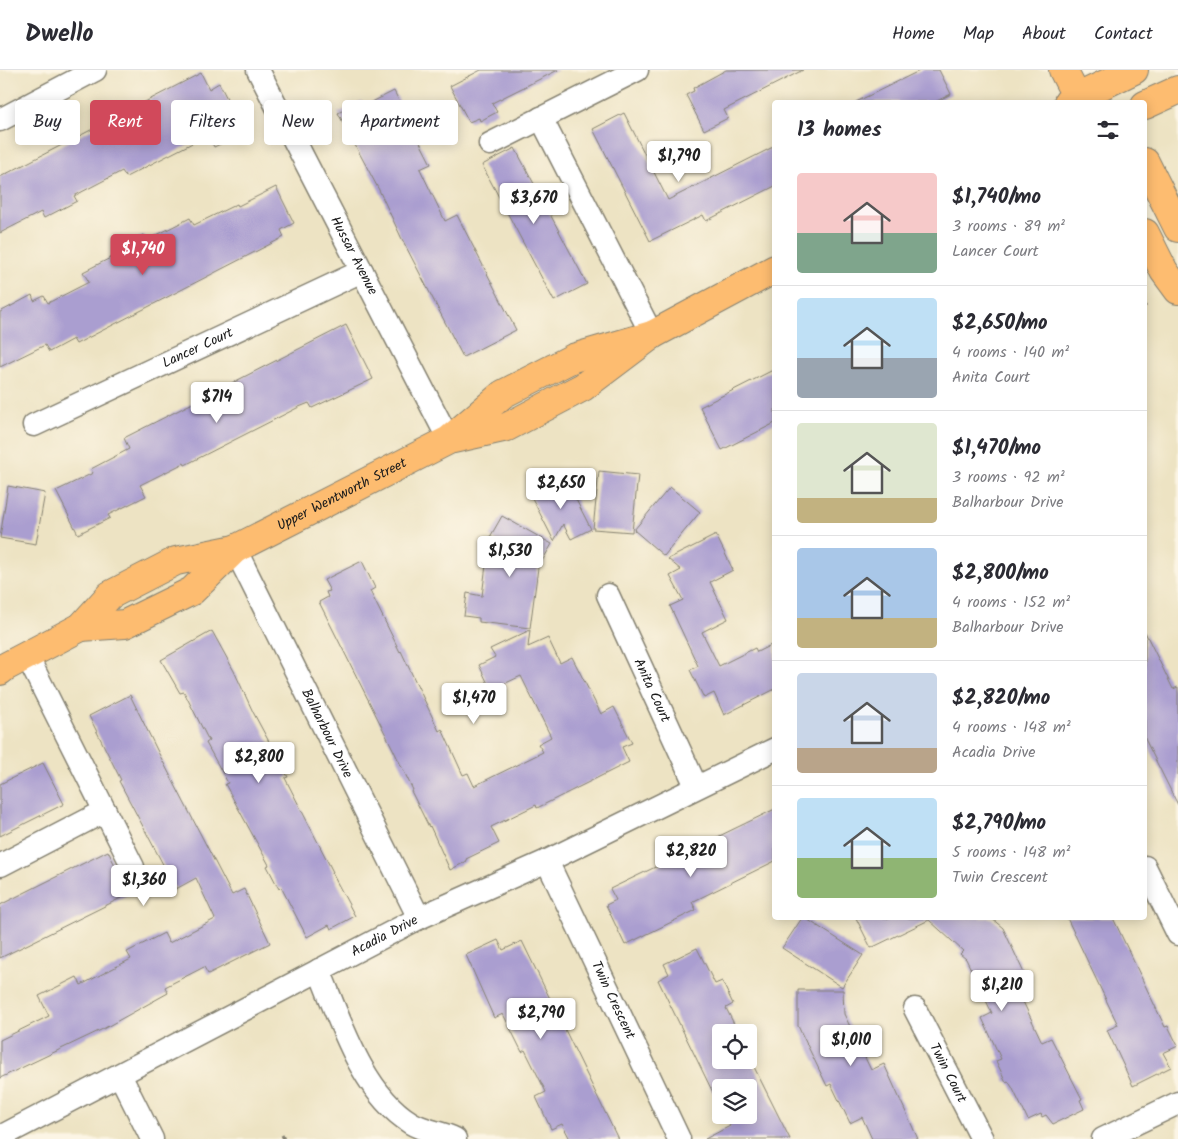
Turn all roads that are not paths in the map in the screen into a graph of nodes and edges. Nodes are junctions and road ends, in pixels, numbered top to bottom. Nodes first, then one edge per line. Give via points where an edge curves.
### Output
1 (95, 70) edge
2 (258, 70) edge
3 (637, 70) edge
4 (1063, 70) edge
5 (1134, 70) edge
6 (1107, 85) edge
7 (1178, 90) edge
8 (1075, 100) edge
9 (1077, 100) edge
10 (1147, 104) edge
11 (542, 118) junction
12 (0, 120) edge
13 (490, 144) dead end
14 (1147, 166) edge
15 (1178, 228) edge
16 (1147, 237) edge
17 (362, 271) junction
18 (772, 272) edge
19 (1178, 290) edge
20 (652, 335) junction
21 (34, 425) dead end
22 (449, 440) junction
23 (235, 550) junction
24 (608, 595) dead end
25 (8, 665) edge
26 (772, 750) edge
27 (696, 786) junction
28 (105, 811) junction
29 (547, 861) junction
30 (1, 865) edge
31 (134, 867) dead end
32 (1147, 871) edge
33 (419, 918) junction
34 (1178, 934) edge
35 (318, 970) junction
36 (915, 1009) dead end
37 (120, 1076) junction
38 (1178, 1103) edge
39 (412, 1131) edge
40 (0, 1137) edge
41 (152, 1139) edge
42 (455, 1139) edge
43 (679, 1139) edge
44 (982, 1139) edge
45 (1103, 1139) edge

1 - 12 street
2 - 17 street, Hussar Avenue
3 - 11 street
4 - 8 main road
5 - 6 main road
6 - 9 main road
7 - 10 main road
11 - 13 street
11 - 20 street
14 - 15 main road
16 - 19 main road
17 - 21 street, Lancer Court
17 - 22 street, Hussar Avenue
18 - 20 main road, Upper Wentworth Street
20 - 22 main road, Upper Wentworth Street via 583,387 507,427
22 - 23 main road, Upper Wentworth Street
23 - 25 main road, Upper Wentworth Street via 192,591 125,624 82,628
23 - 33 street, Balharbour Drive
24 - 27 street, Anita Court
25 - 28 street
26 - 27 street, Acadia Drive
27 - 29 street, Acadia Drive
28 - 30 street
28 - 31 street
29 - 33 street, Acadia Drive
29 - 43 street, Twin Crescent
32 - 34 street
33 - 35 street, Acadia Drive
35 - 37 street, Acadia Drive
35 - 39 street via 370,1083
36 - 44 street, Twin Court
37 - 40 street, Acadia Drive
37 - 41 street
38 - 45 street
39 - 42 street via 446,1134

